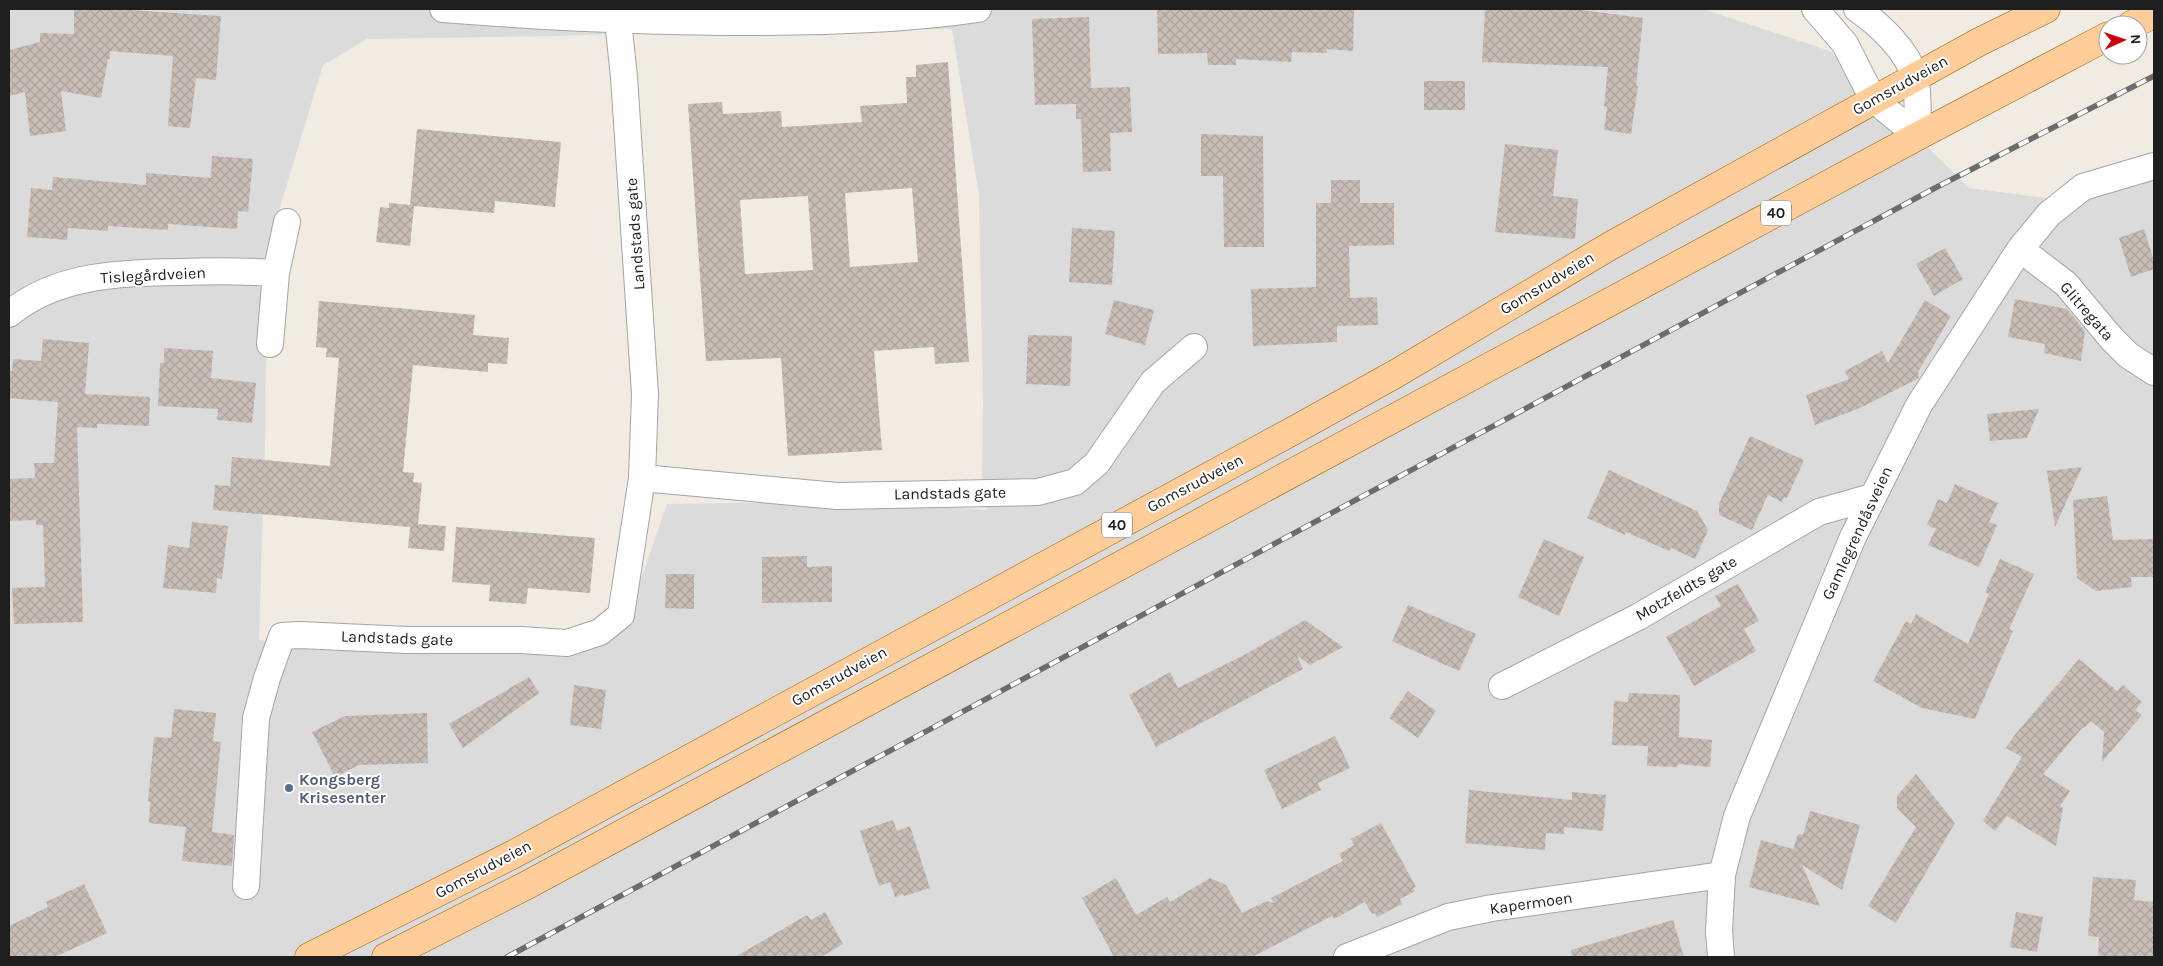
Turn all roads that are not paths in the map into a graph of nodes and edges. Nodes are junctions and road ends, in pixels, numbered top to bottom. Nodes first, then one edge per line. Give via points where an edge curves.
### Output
1 (443, 9) edge
2 (978, 9) edge
3 (1815, 9) edge
4 (1857, 9) edge
5 (2046, 9) edge
6 (618, 20) junction
7 (2098, 41) edge
8 (1915, 77) junction
9 (1874, 99) junction
10 (1918, 136) junction
11 (2154, 166) edge
12 (287, 222) dead end
13 (2020, 249) junction
14 (276, 274) junction
15 (9, 314) edge
16 (270, 344) dead end
17 (1194, 347) dead end
18 (2154, 372) edge
19 (642, 478) junction
20 (1872, 497) junction
21 (1502, 686) dead end
22 (1722, 875) junction
23 (246, 886) dead end
24 (309, 957) edge
25 (386, 957) edge
26 (1347, 957) edge
27 (1721, 957) edge

1 - 6 street
2 - 6 street via 815,22
3 - 9 street via 1845,44
4 - 8 street via 1887,34 1904,55
5 - 8 main road, Gomsrudveien / 40
6 - 19 street, Landstads gate via 645,394
7 - 10 main road, 40
8 - 9 main road, Gomsrudveien / 40
8 - 10 street
9 - 10 street
9 - 24 main road, Gomsrudveien / 40 via 1610,246 1300,427 514,854
10 - 25 main road, 40 via 547,875
11 - 13 street, Gamlegrendåsveien via 2083,187 2048,214
12 - 14 street
13 - 18 street, Glitregata via 2066,284 2128,355
13 - 20 street, Gamlegrendåsveien via 1919,405
14 - 15 street, Tislegårdveien via 246,271 123,273 74,281 24,301
14 - 16 street
17 - 19 street, Landstads gate via 1153,382 1097,463 1075,482 1038,492 837,496
19 - 23 street, Landstads gate via 621,615 600,632 567,643 282,636 256,718
20 - 21 street, Motzfeldts gate via 1819,512 1638,617
20 - 22 street, Gamlegrendåsveien via 1852,536 1737,816
22 - 26 street, Kapermoen via 1448,917
22 - 27 street, Gamlegrendåsveien

